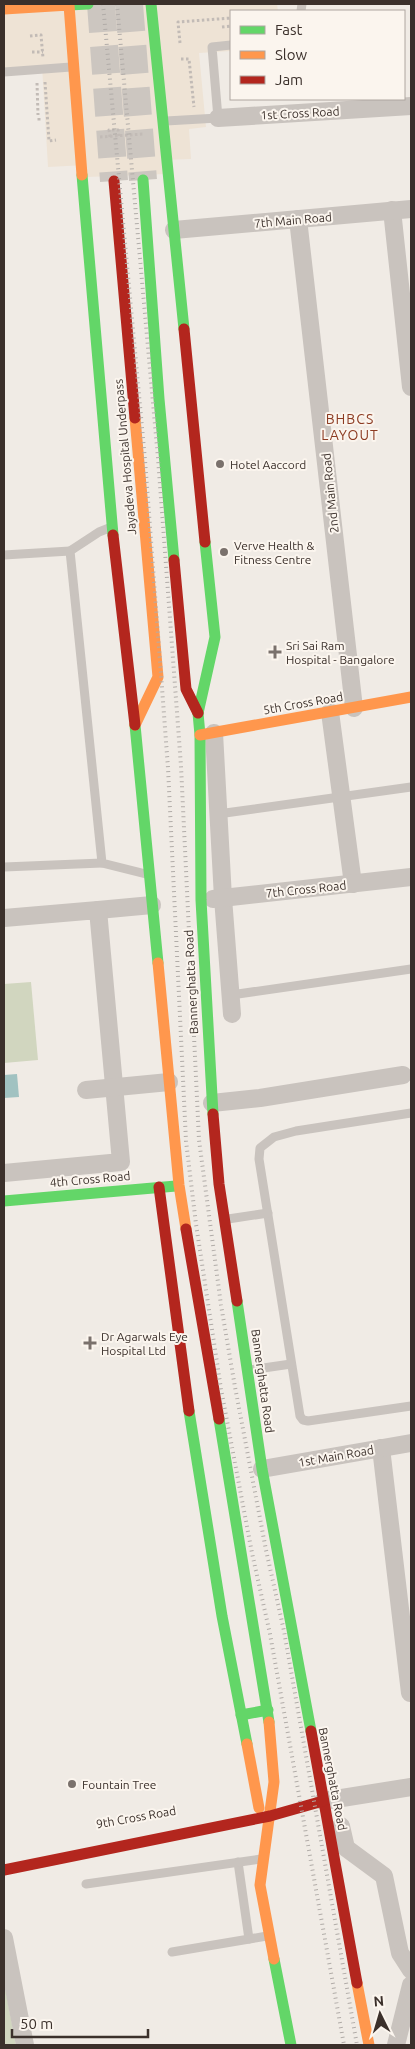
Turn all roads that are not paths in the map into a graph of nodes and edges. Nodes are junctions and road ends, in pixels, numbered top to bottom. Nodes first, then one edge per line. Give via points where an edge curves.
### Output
1 (88, 4) edge
2 (151, 4) edge
3 (69, 5) junction
4 (4, 9) edge
5 (230, 45) edge
6 (73, 67) junction
7 (4, 72) edge
8 (411, 106) edge
9 (218, 118) junction
10 (163, 121) junction
11 (143, 180) tunnel mouth
12 (114, 181) tunnel mouth
13 (411, 209) edge
14 (392, 210) junction
15 (298, 219) junction
16 (174, 230) junction
17 (411, 386) edge
18 (112, 527) junction
19 (70, 551) junction
20 (4, 555) edge
21 (411, 697) edge
22 (354, 708) junction
23 (330, 712) junction
24 (198, 713) junction
25 (135, 725) junction
26 (207, 734) junction
27 (411, 787) edge
28 (341, 798) junction
29 (218, 814) junction
30 (102, 863) junction
31 (4, 867) edge
32 (149, 875) junction
33 (411, 877) edge
34 (353, 884) junction
35 (223, 898) junction
36 (201, 900) junction
37 (152, 905) junction
38 (98, 910) junction
39 (4, 918) edge
40 (411, 969) edge
41 (231, 995) junction
42 (232, 1014) dead end
43 (407, 1077) edge
44 (169, 1082) junction
45 (114, 1088) junction
46 (86, 1090) dead end
47 (212, 1103) junction
48 (411, 1113) edge
49 (4, 1173) edge
50 (179, 1185) junction
51 (159, 1187) junction
52 (4, 1201) edge
53 (268, 1214) junction
54 (225, 1220) junction
55 (292, 1364) junction
56 (247, 1370) junction
57 (411, 1406) edge
58 (411, 1443) edge
59 (381, 1448) junction
60 (262, 1469) junction
61 (410, 1693) edge
62 (268, 1710) junction
63 (241, 1715) junction
64 (411, 1787) edge
65 (329, 1800) junction
66 (259, 1808) junction
67 (271, 1810) junction
68 (137, 1831) dead end
69 (264, 1858) junction
70 (238, 1862) junction
71 (4, 1870) edge
72 (86, 1884) dead end
73 (270, 1936) junction
74 (4, 1938) edge
75 (250, 1939) junction
76 (172, 1952) dead end
77 (411, 1970) edge
78 (411, 1985) edge
79 (25, 2045) edge
80 (291, 2045) edge
81 (369, 2045) edge
82 (396, 2045) edge

1 - 3 main road
2 - 10 main road via 155,103
3 - 4 main road
3 - 6 main road via 76,51
5 - 9 lane via 212,47
6 - 7 lane
6 - 18 main road
8 - 9 street, 1st Cross Road
9 - 10 lane
10 - 16 main road
11 - 24 main road via 186,689
12 - 25 main road, Jayadeva Hospital Underpass via 158,676
13 - 14 street, 7th Main Road
14 - 15 street, 7th Main Road
14 - 17 street
15 - 16 street, 7th Main Road
15 - 22 street, 2nd Main Road
16 - 24 main road via 215,636
18 - 19 lane
18 - 25 main road
19 - 20 lane
19 - 30 lane
21 - 22 main road, 5th Cross Road
22 - 23 main road, 5th Cross Road
23 - 26 main road, 5th Cross Road
23 - 28 street
24 - 26 main road, Bannerghatta Road
25 - 32 main road
26 - 29 street
26 - 36 main road, Bannerghatta Road
27 - 28 lane
28 - 29 lane
28 - 34 street
29 - 35 street
30 - 31 lane
30 - 32 lane
32 - 37 main road
33 - 34 street, 7th Cross Road
34 - 35 street, 7th Cross Road
35 - 36 street, 7th Cross Road
35 - 41 street
36 - 47 main road, Bannerghatta Road
37 - 38 street
37 - 44 main road
38 - 39 street
38 - 45 street
40 - 41 lane
41 - 42 street
43 - 47 street
44 - 45 street
44 - 50 main road
45 - 46 street
45 - 49 street via 121,1162
47 - 54 main road, Bannerghatta Road
48 - 53 lane via 296,1131 266,1142 260,1148 259,1158
50 - 51 main road, 4th Cross Road
50 - 62 main road
51 - 52 main road, 4th Cross Road
51 - 63 main road via 193,1431
53 - 54 lane
53 - 55 lane
54 - 56 main road, Bannerghatta Road
55 - 56 lane
55 - 57 lane via 300,1416 304,1420
56 - 60 main road, Bannerghatta Road
58 - 59 street, 1st Main Road
59 - 60 street, 1st Main Road
59 - 61 street
60 - 65 main road, Bannerghatta Road
62 - 63 main road
62 - 67 main road via 274,1782
63 - 66 main road
64 - 65 street
65 - 67 main road
65 - 77 street via 346,1848 384,1876 400,1953
65 - 81 main road, Bannerghatta Road
66 - 67 main road, 9th Cross Road
66 - 68 main road, 9th Cross Road
67 - 69 main road
67 - 71 main road, 9th Cross Road
69 - 70 lane
69 - 73 main road via 260,1885
70 - 72 lane
70 - 75 lane
73 - 75 lane
73 - 80 main road
74 - 79 street
75 - 76 lane
78 - 82 street

